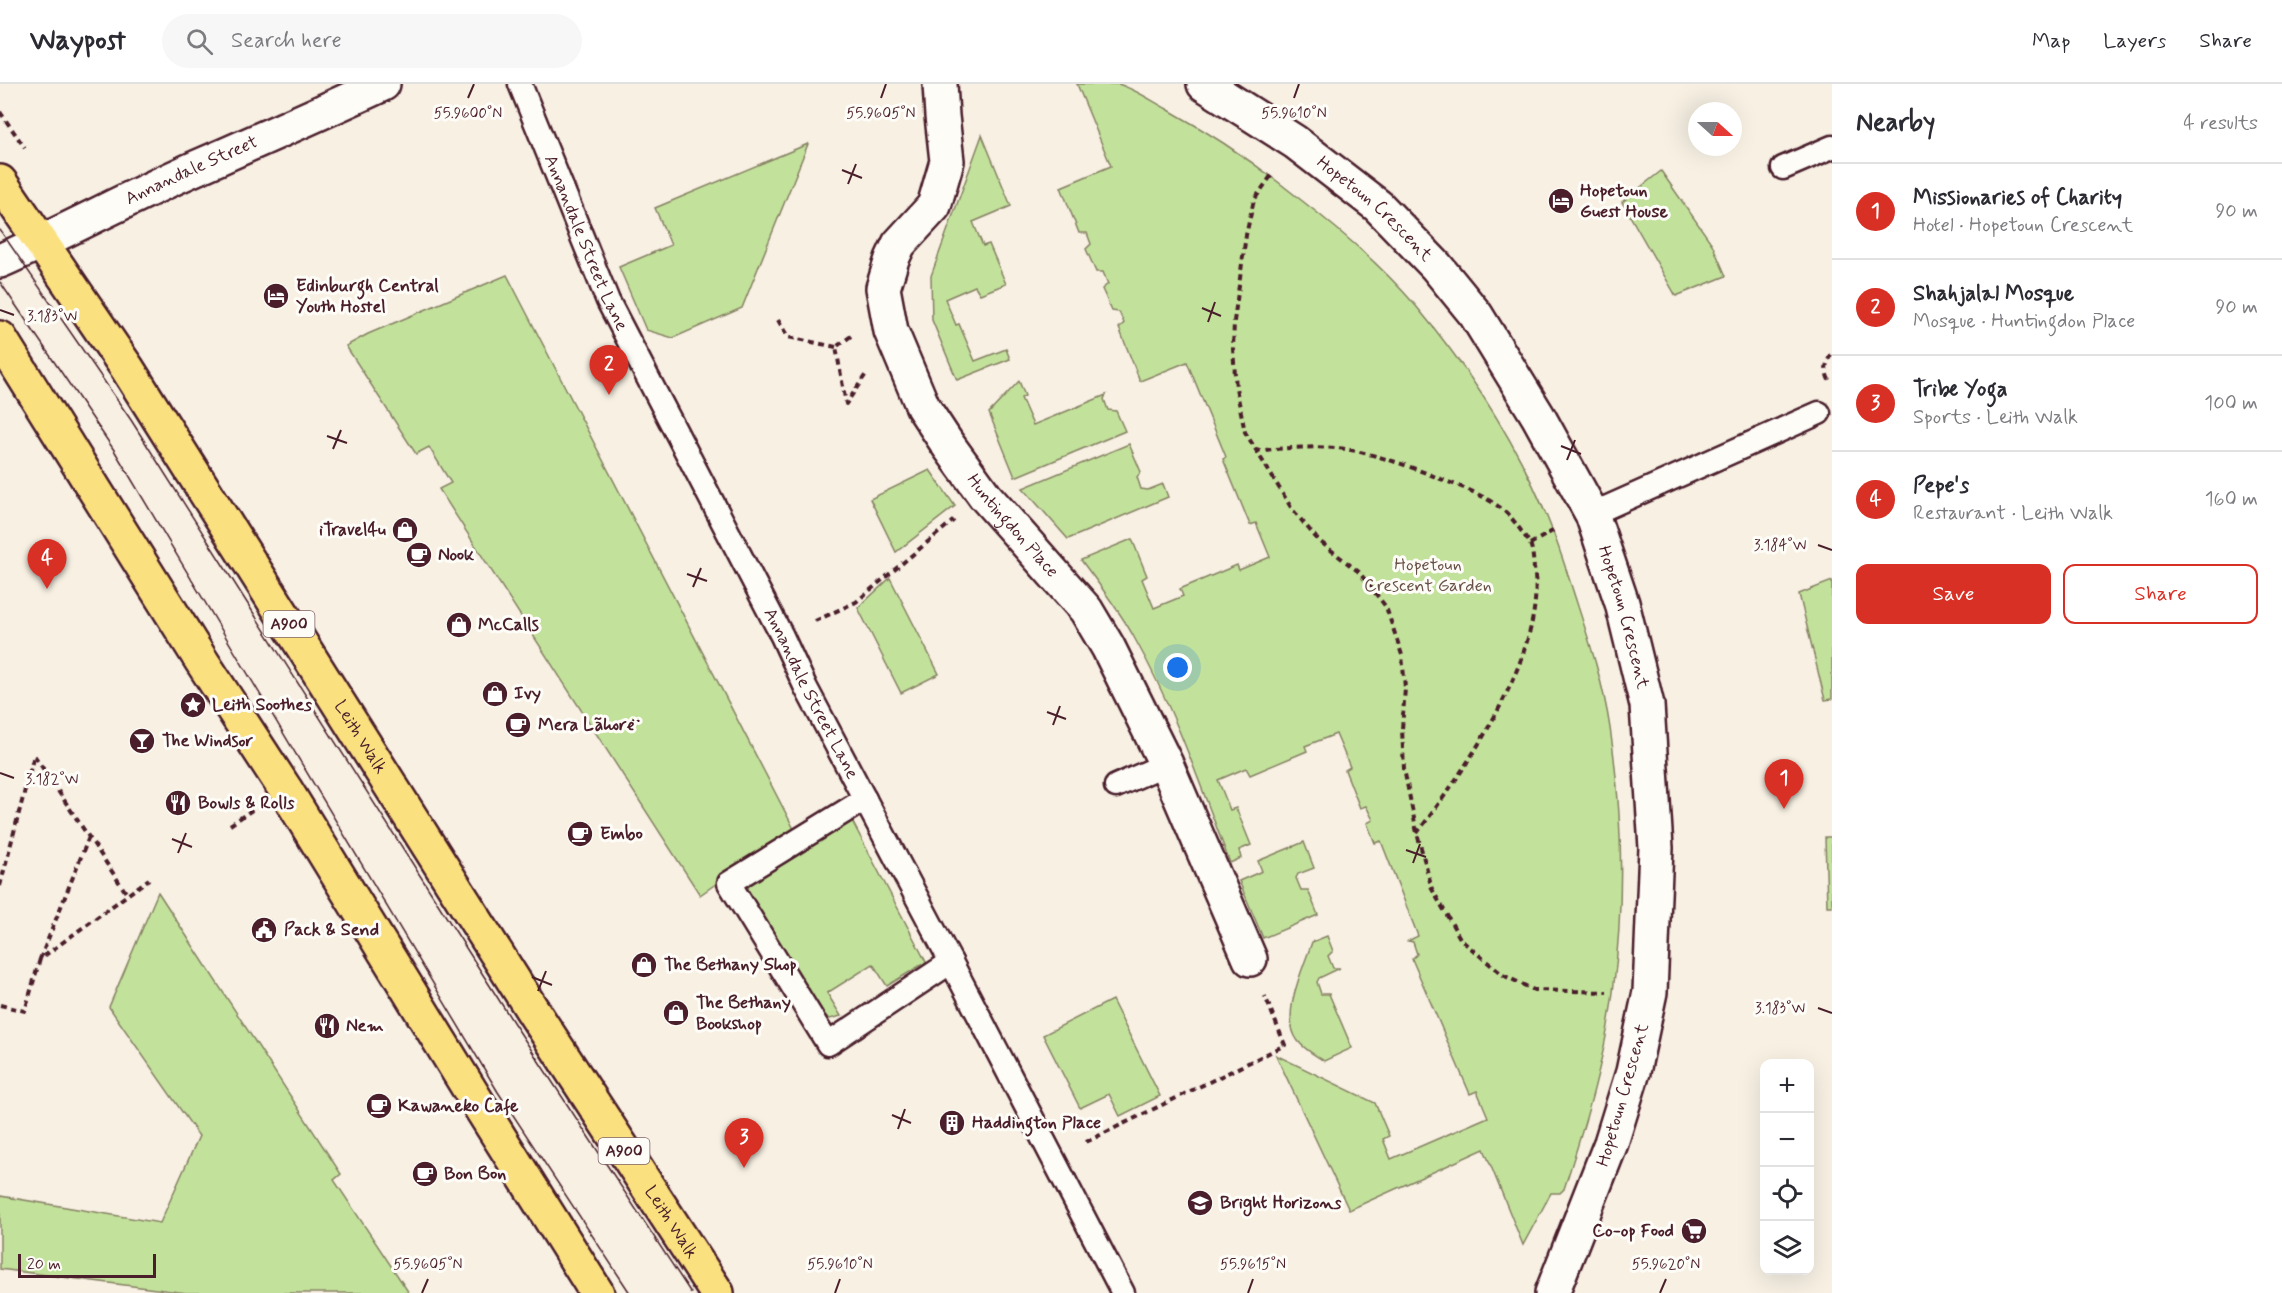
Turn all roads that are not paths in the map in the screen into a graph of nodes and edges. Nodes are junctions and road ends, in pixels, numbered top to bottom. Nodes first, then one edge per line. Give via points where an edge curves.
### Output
1 (383, 84) edge
2 (520, 84) edge
3 (940, 84) edge
4 (1204, 84) edge
5 (1832, 147) edge
6 (1783, 168) dead end
7 (0, 182) edge
8 (42, 243) junction
9 (0, 261) edge
10 (0, 338) edge
11 (1819, 413) dead end
12 (1592, 514) junction
13 (1166, 764) junction
14 (1116, 786) dead end
15 (865, 799) junction
16 (1250, 959) road end
17 (951, 962) junction
18 (597, 1293) edge
19 (717, 1293) edge
20 (1123, 1293) edge
21 (1552, 1293) edge

1 - 8 street, Annandale Street
2 - 15 lane, Annandale Street Lane via 608,301
3 - 13 street, Huntingdon Place via 947,162 934,206 899,244 892,259 883,288 891,331 923,407 985,496 1086,610
4 - 12 street, Hopetoun Crescent via 1295,142 1377,206 1436,266 1476,315
5 - 6 lane
7 - 8 main road, Leith Walk / A900
8 - 9 street, Annandale Street
8 - 19 main road, Leith Walk / A900 via 127,368
10 - 18 main road
11 - 12 lane
12 - 21 street, Hopetoun Crescent via 1622,603 1647,705 1656,848 1650,993 1633,1072 1611,1143
13 - 14 lane
13 - 16 street, Huntingdon Place
15 - 17 lane, Annandale Street Lane
15 - 17 lane via 729,883 828,1044
17 - 20 lane, Annandale Street Lane

